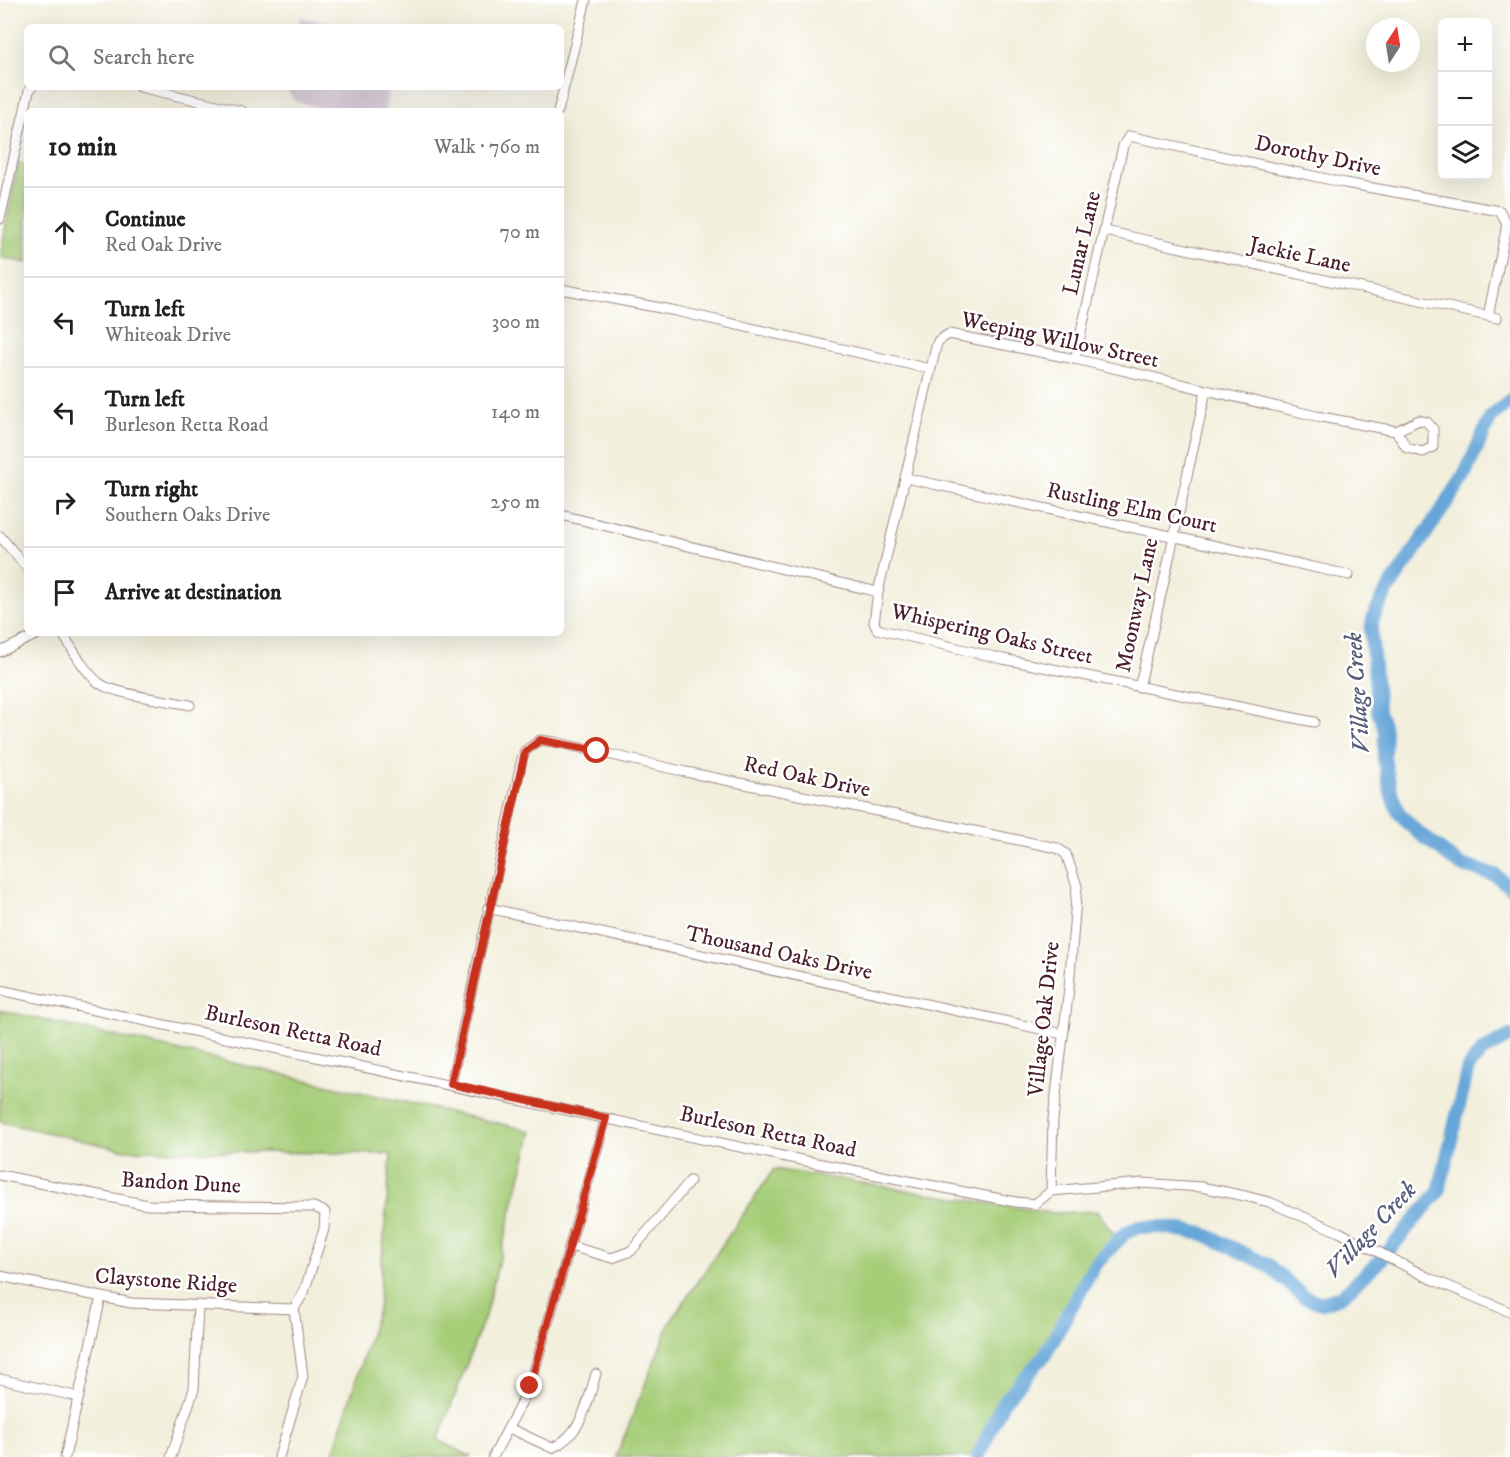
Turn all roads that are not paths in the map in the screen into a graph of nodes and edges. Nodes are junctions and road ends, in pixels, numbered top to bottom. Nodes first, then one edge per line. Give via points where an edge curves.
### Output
1 (586, 0) edge
2 (564, 87) edge
3 (30, 90) edge
4 (153, 90) edge
5 (563, 90) edge
6 (25, 108) edge
7 (229, 108) edge
8 (559, 108) edge
9 (24, 113) edge
10 (1129, 136) joint
11 (0, 219) edge
12 (1105, 231) junction
13 (564, 290) edge
14 (1492, 317) joint
15 (1075, 360) junction
16 (930, 369) junction
17 (1206, 391) junction
18 (1396, 431) dead end
19 (906, 478) junction
20 (564, 516) edge
21 (0, 536) edge
22 (1172, 536) junction
23 (24, 564) edge
24 (1349, 575) dead end
25 (878, 592) junction
26 (34, 636) edge
27 (64, 636) edge
28 (0, 652) edge
29 (1139, 687) junction
30 (190, 705) dead end
31 (1314, 722) dead end
32 (1066, 854) joint
33 (488, 908) junction
34 (0, 990) edge
35 (1063, 1034) junction
36 (451, 1084) junction
37 (606, 1118) junction
38 (0, 1175) edge
39 (690, 1181) dead end
40 (1051, 1191) junction
41 (570, 1246) junction
42 (0, 1276) edge
43 (101, 1297) junction
44 (198, 1305) junction
45 (294, 1309) junction
46 (1510, 1312) edge
47 (596, 1374) dead end
48 (0, 1379) edge
49 (79, 1397) junction
50 (508, 1428) junction
51 (65, 1457) edge
52 (171, 1457) edge
53 (279, 1457) edge
54 (493, 1457) edge

1 - 2 street
3 - 6 street
4 - 7 street
5 - 8 street
9 - 11 street
10 - 12 street, Lunar Lane via 1123,146
10 - 14 street, Dorothy Drive via 1345,183 1500,211 1507,225
12 - 14 street, Jackie Lane
12 - 15 street, Lunar Lane
13 - 16 street
15 - 16 street, Weeping Willow Street via 949,334 938,341
15 - 17 street, Weeping Willow Street
16 - 19 street
17 - 18 street, Weeping Willow Street
17 - 22 street, Moonway Lane
19 - 22 street, Rustling Elm Court
19 - 25 street
20 - 25 street, Whispering Oaks Street
21 - 23 street
22 - 24 street, Rustling Elm Court
22 - 29 street, Moonway Lane via 1161,601
25 - 29 street, Whispering Oaks Street via 874,623 884,632
26 - 28 street
27 - 30 street via 100,684
29 - 31 street, Whispering Oaks Street
32 - 33 street, Red Oak Drive via 1057,848 540,740 522,759
32 - 35 street, Village Oak Drive via 1077,886
33 - 35 street, Thousand Oaks Drive
33 - 36 street
34 - 36 street, Burleson Retta Road
35 - 40 street, Village Oak Drive via 1053,1119
36 - 37 street, Burleson Retta Road
37 - 40 street, Burleson Retta Road via 1016,1202 1035,1204
37 - 41 street
38 - 45 street, Bandon Dune via 148,1205 314,1207 325,1212 324,1229
39 - 41 street via 632,1251 612,1258
40 - 46 street, Burleson Retta Road via 1142,1183 1202,1187 1269,1202
41 - 50 street via 530,1386
42 - 43 street, Claystone Ridge
43 - 44 street, Claystone Ridge via 131,1303
43 - 49 street
44 - 45 street, Claystone Ridge
44 - 52 street via 194,1389
45 - 53 street via 303,1376
47 - 50 street via 576,1430 566,1442 552,1448
48 - 49 street
49 - 51 street
50 - 54 street

